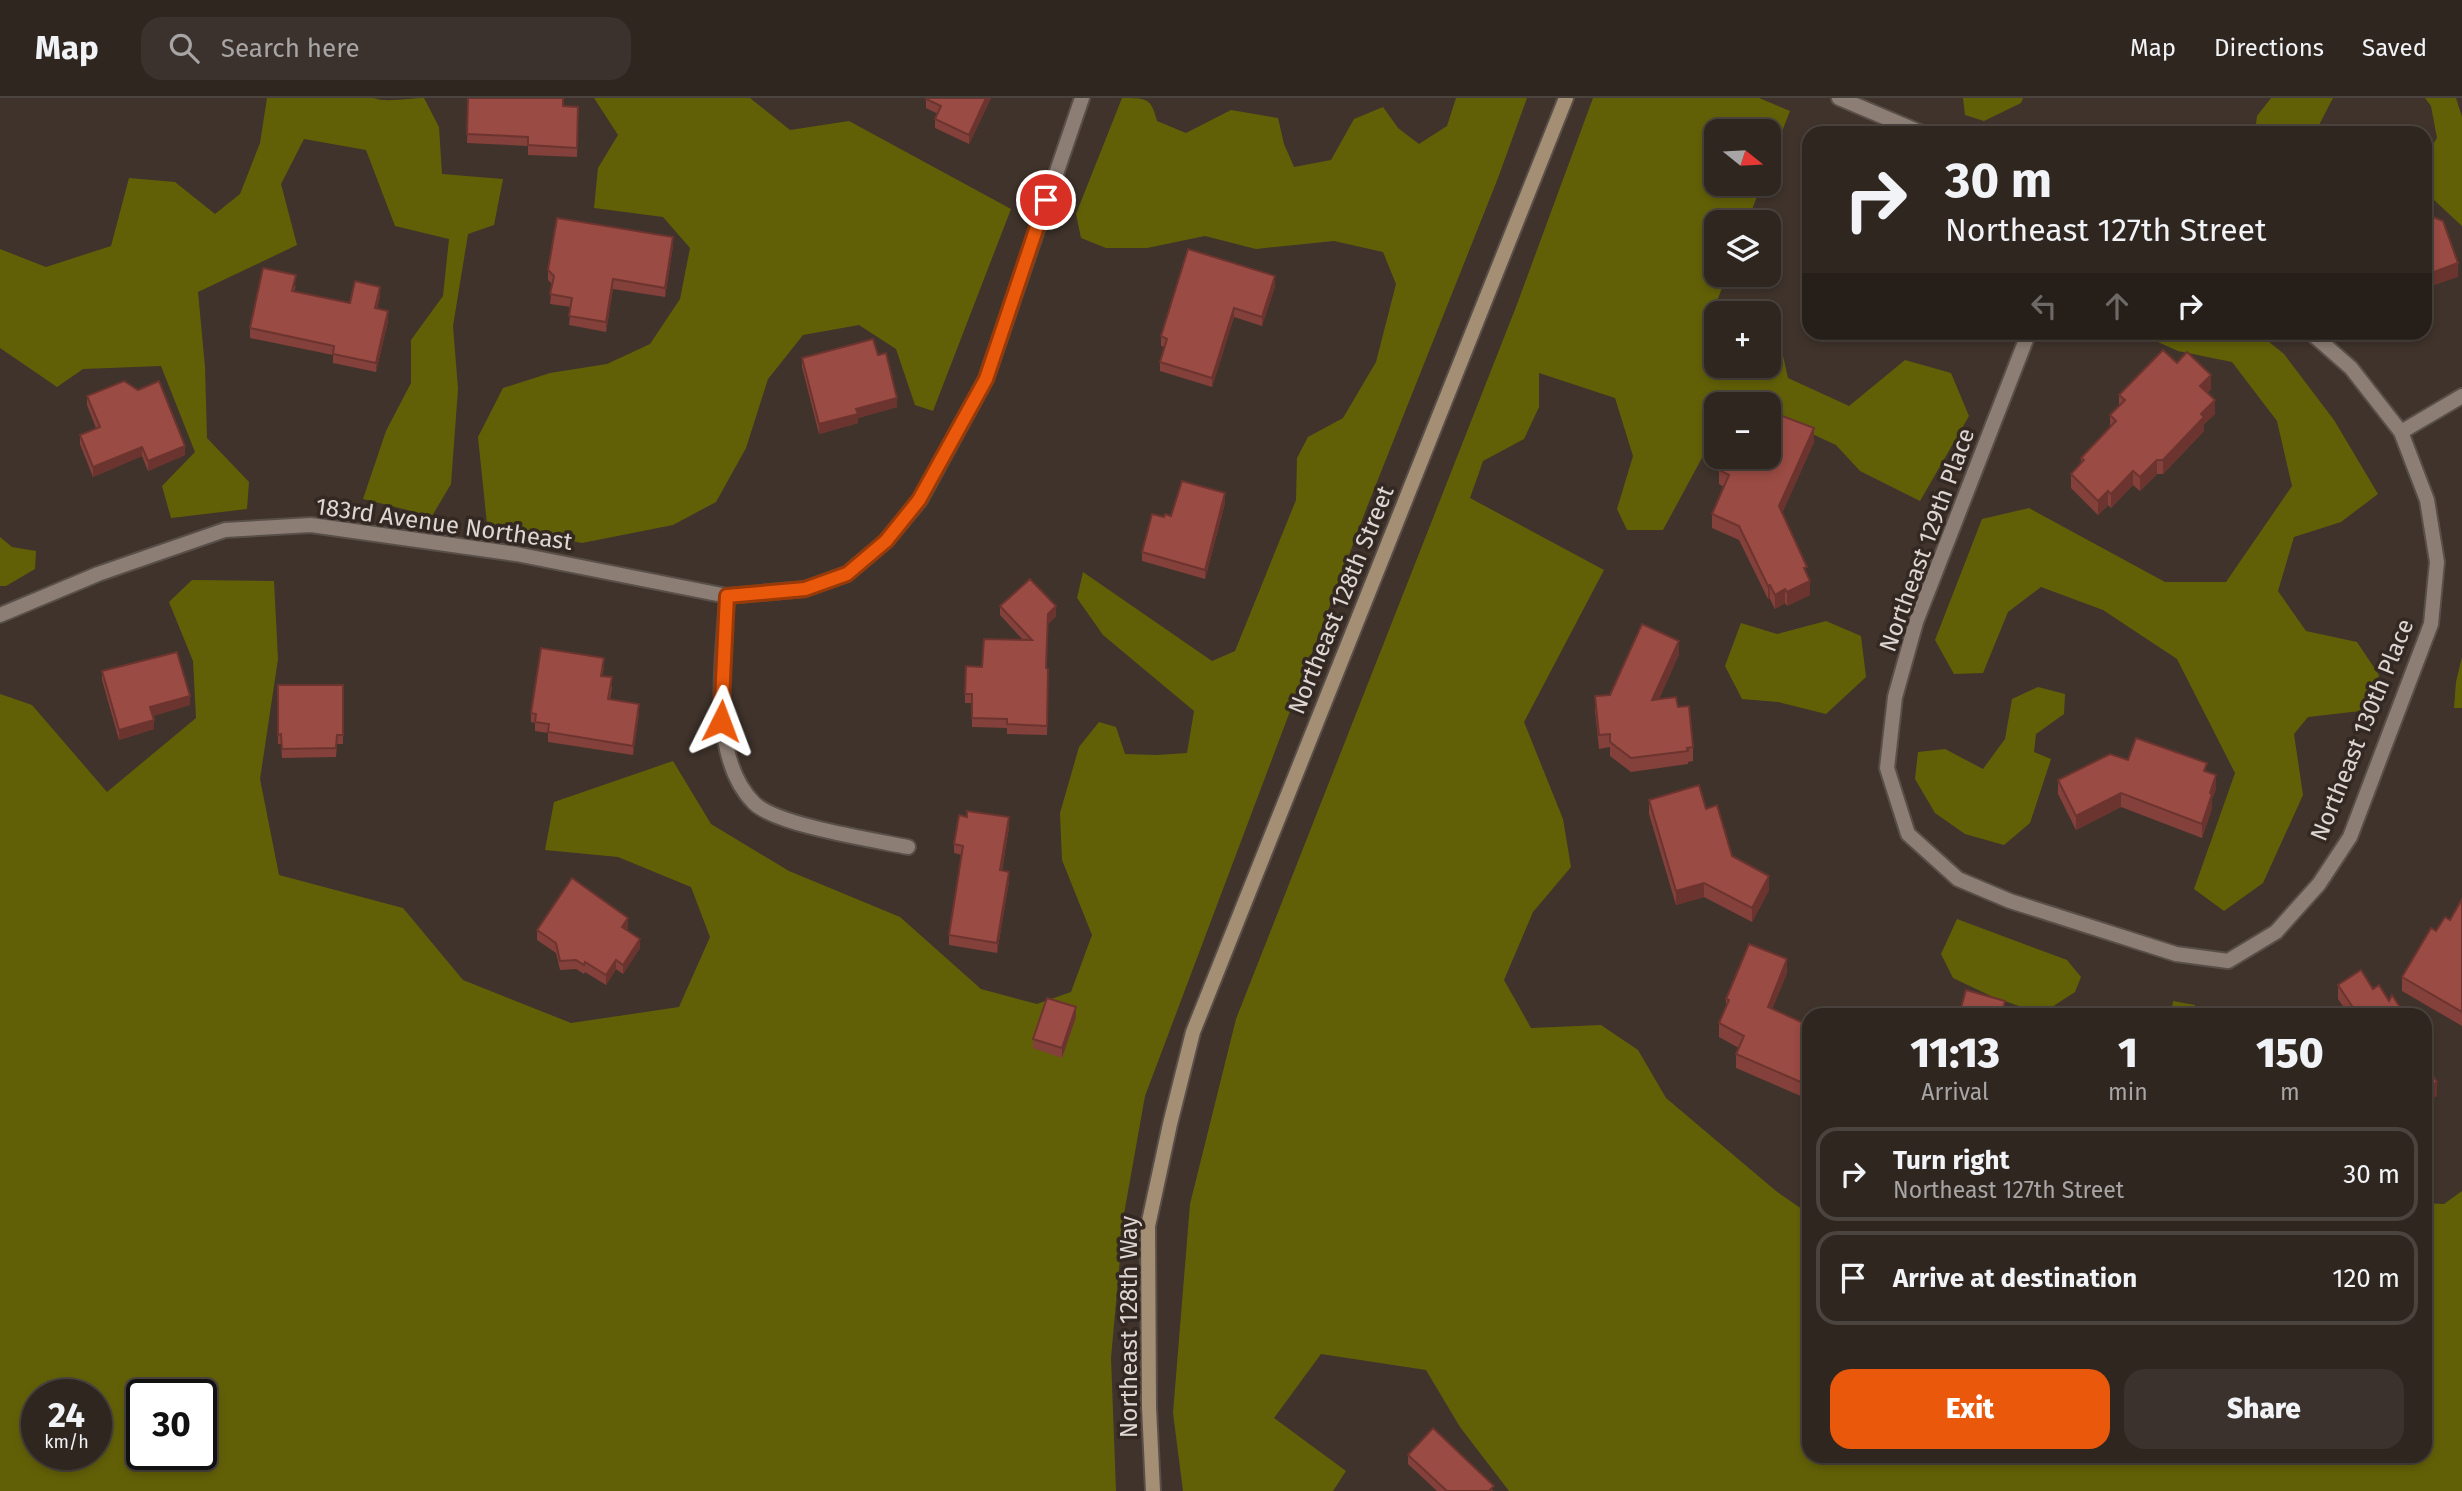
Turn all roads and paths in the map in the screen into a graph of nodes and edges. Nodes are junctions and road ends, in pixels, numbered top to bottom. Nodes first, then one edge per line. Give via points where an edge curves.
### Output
1 (1082, 98) edge
2 (1566, 98) edge
3 (1839, 98) edge
4 (1905, 126) edge
5 (2026, 340) edge
6 (2320, 340) edge
7 (2462, 396) edge
8 (2401, 432) junction
9 (727, 596) junction
10 (0, 615) edge
11 (908, 848) dead end
12 (2228, 961) joint
13 (1170, 1124) joint
14 (1153, 1491) edge

1 - 9 street, 183rd Avenue Northeast via 986,379 919,500 886,541 847,574 805,589
2 - 13 street, Northeast 128th Street via 1193,1032
3 - 4 street
5 - 12 street, Northeast 129th Place via 1916,622 1895,697 1887,768 1909,834 1958,880 2176,954
6 - 8 street, Northeast 130th Place via 2351,368
7 - 8 street
8 - 12 street, Northeast 130th Place via 2427,500 2437,562 2431,624 2350,837 2319,884 2276,932
9 - 10 street, 183rd Avenue Northeast via 516,554 311,525 225,530 98,574
9 - 11 street via 721,721 732,772 755,804 794,823
13 - 14 street, Northeast 128th Way via 1149,1226

